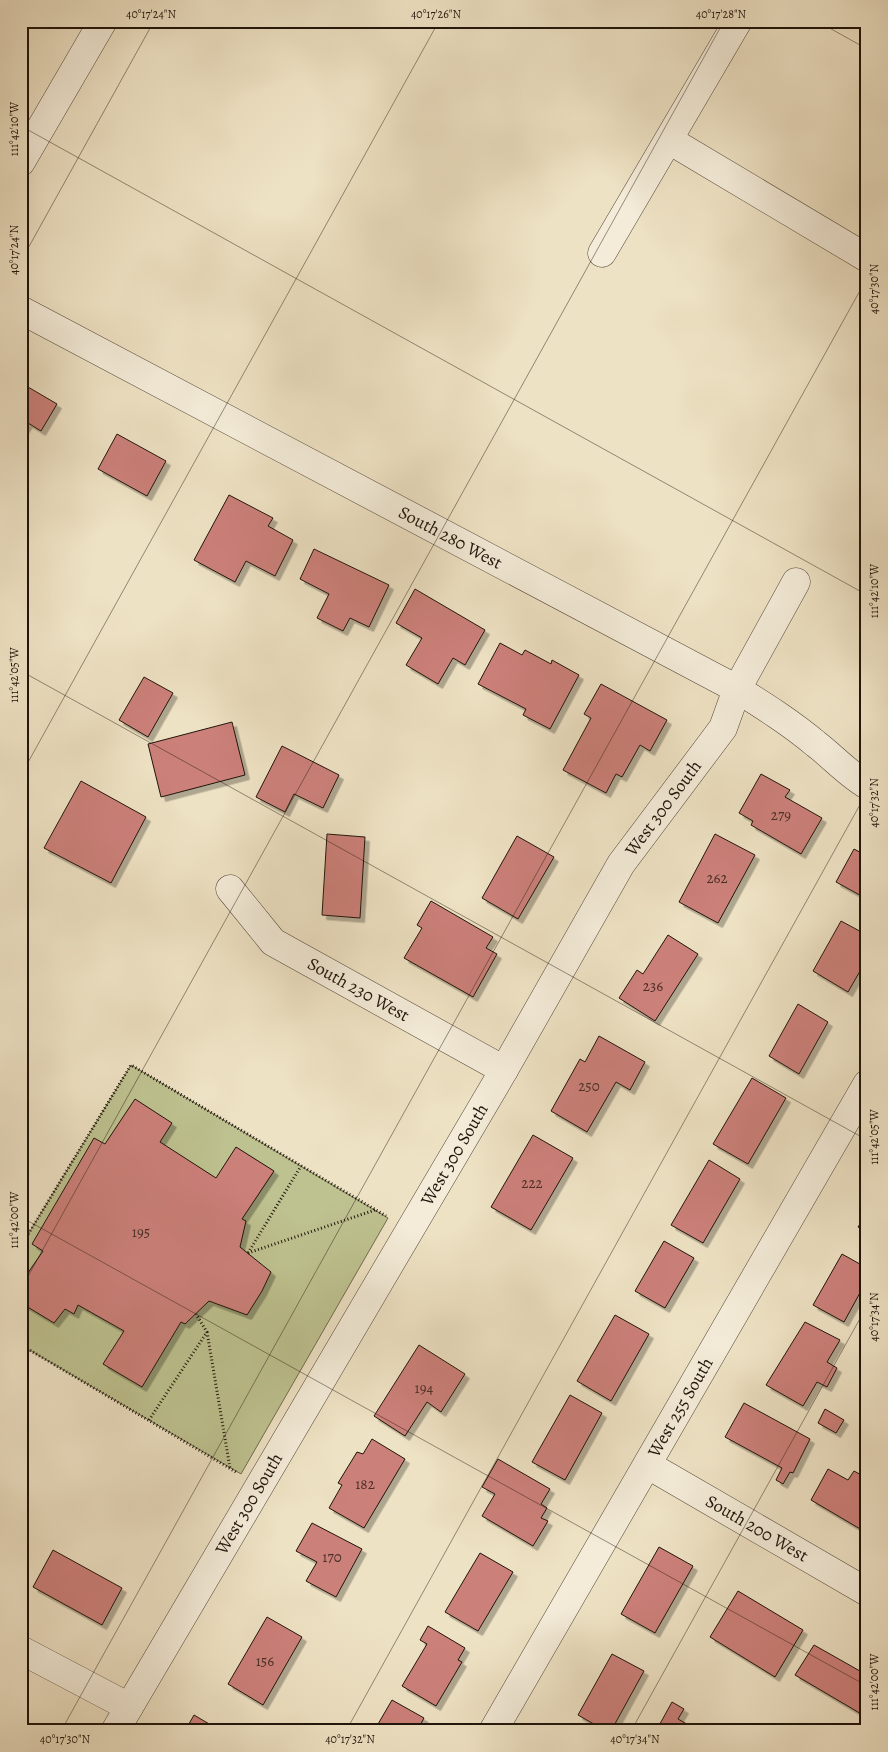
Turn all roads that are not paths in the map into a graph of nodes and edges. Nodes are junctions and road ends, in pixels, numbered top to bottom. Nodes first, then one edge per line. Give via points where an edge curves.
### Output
1 (103, 21) edge
2 (738, 21) edge
3 (669, 140) junction
4 (21, 162) edge
5 (602, 254) dead end
6 (867, 258) edge
7 (21, 310) edge
8 (796, 582) dead end
9 (737, 689) junction
10 (867, 785) edge
11 (230, 889) dead end
12 (504, 1070) junction
13 (867, 1084) edge
14 (648, 1466) junction
15 (867, 1592) edge
16 (21, 1650) edge
17 (129, 1707) junction
18 (494, 1730) edge
19 (115, 1731) edge

1 - 4 street
2 - 3 street
3 - 5 street
3 - 6 street
7 - 9 street, South 280 West
8 - 9 street, West 300 South
9 - 10 street, South 280 West via 781,717
9 - 12 street, West 300 South via 723,728 621,864
11 - 12 street, South 230 West via 273,942
12 - 17 street, West 300 South
13 - 14 street, West 255 South
14 - 15 street, South 200 West
14 - 18 street, West 255 South
16 - 17 street
17 - 19 street, West 300 South

